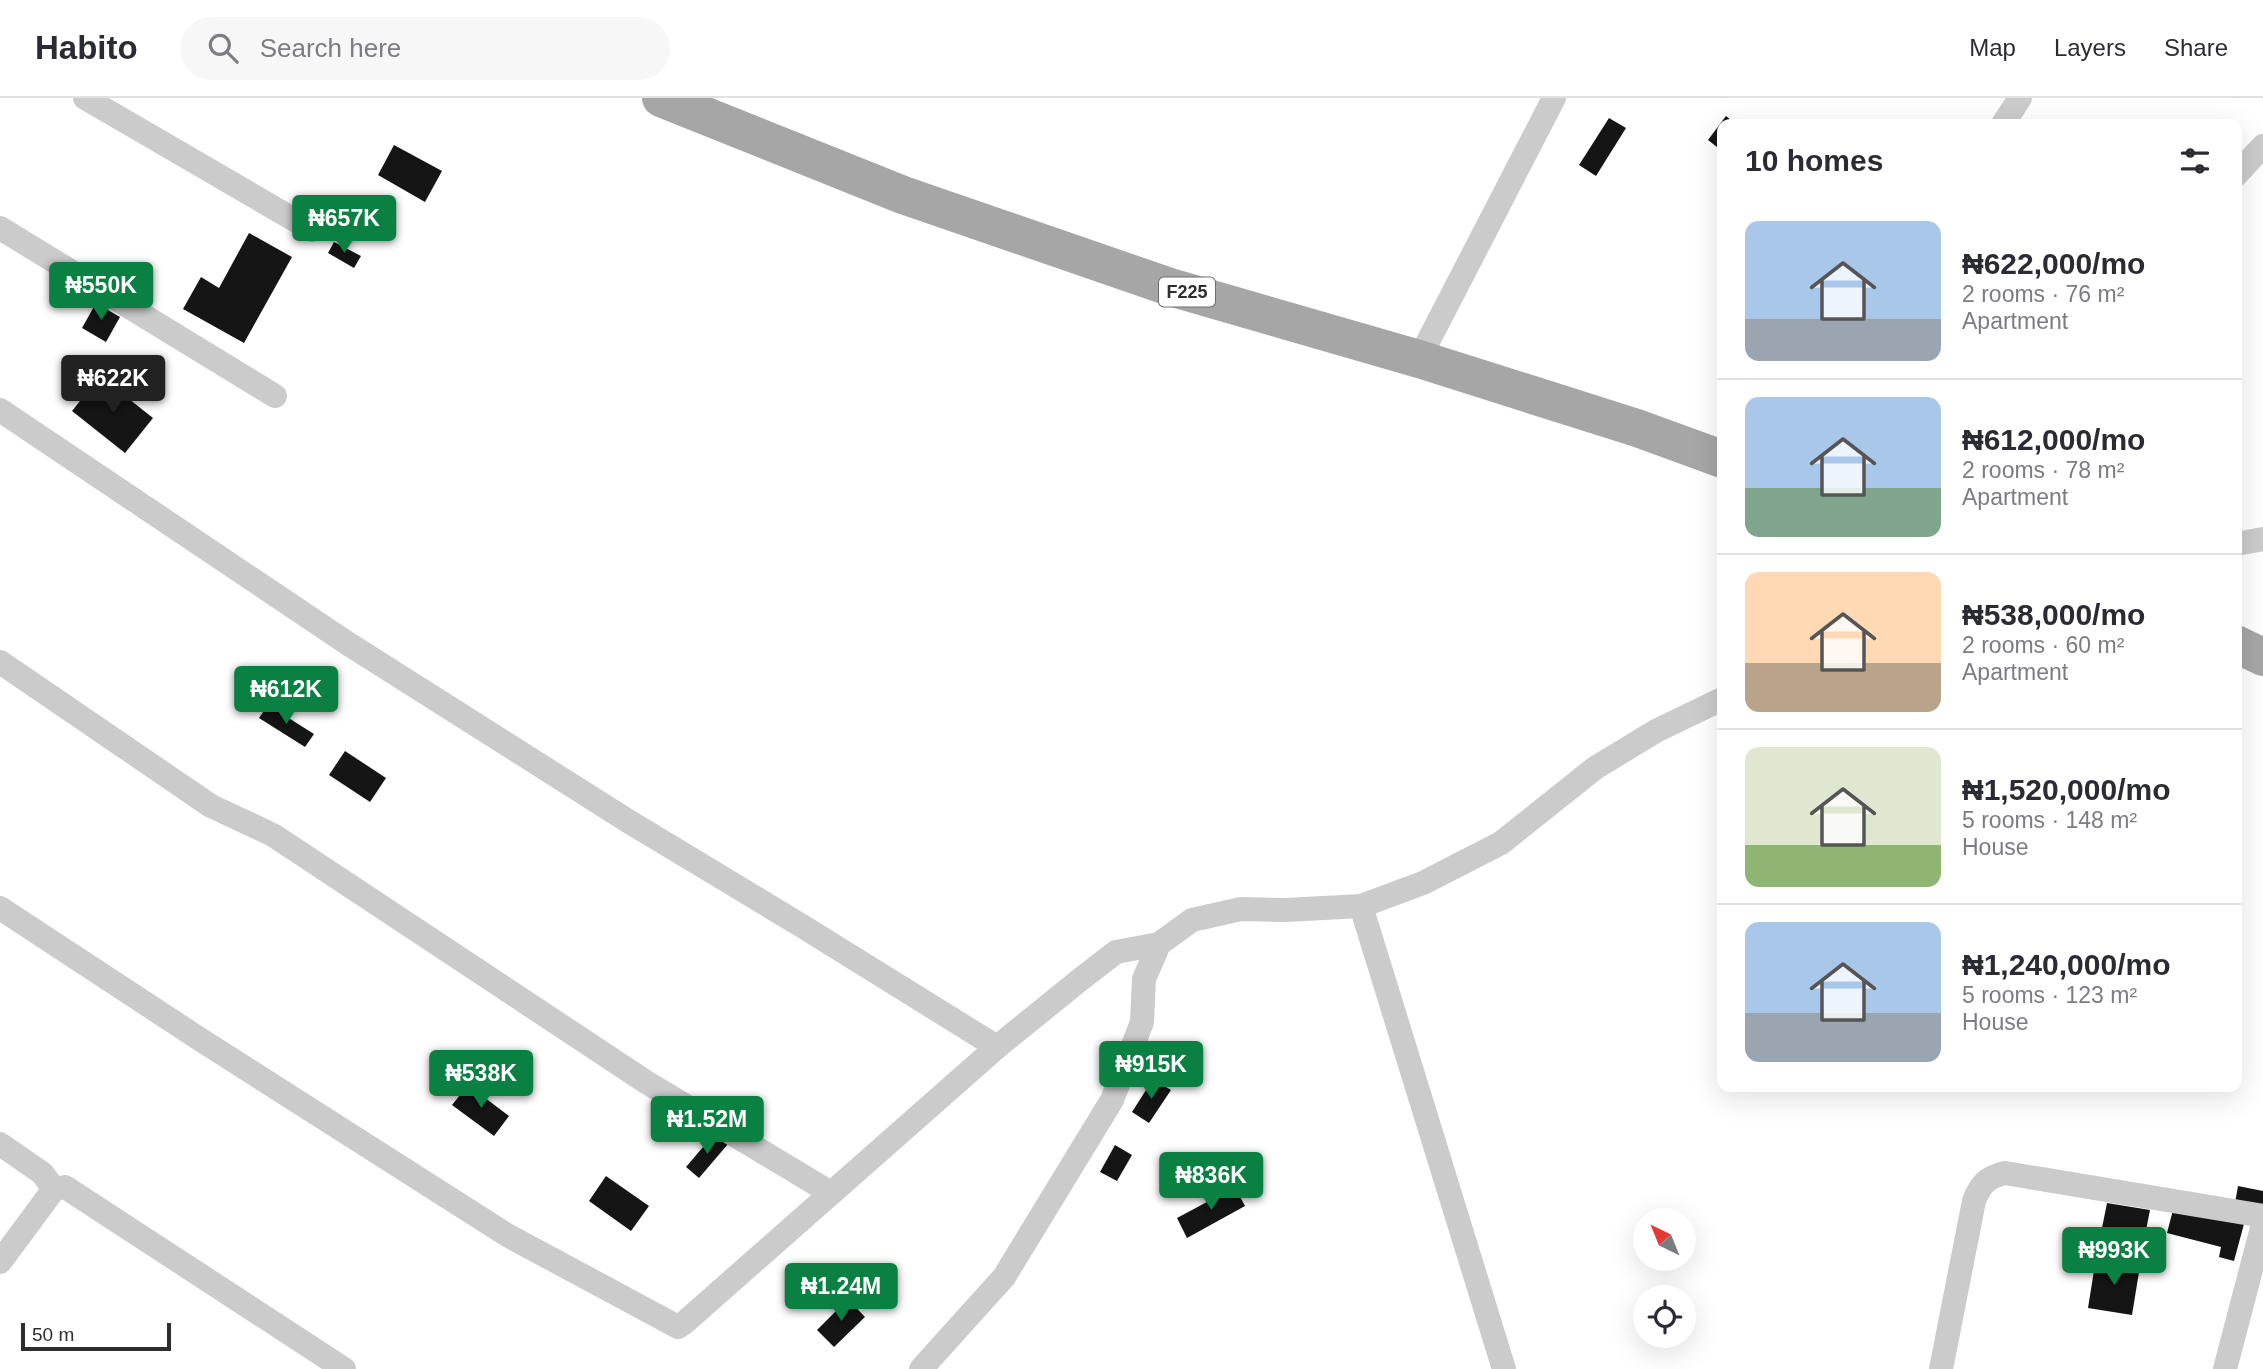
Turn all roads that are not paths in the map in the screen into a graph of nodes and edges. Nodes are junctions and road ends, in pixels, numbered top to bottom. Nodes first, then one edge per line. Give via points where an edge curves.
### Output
1 (85, 98) edge
2 (661, 98) edge
3 (1554, 98) edge
4 (2020, 98) edge
5 (2006, 119) edge
6 (2263, 146) edge
7 (2242, 169) edge
8 (0, 228) edge
9 (312, 230) dead end
10 (1419, 359) junction
11 (275, 396) dead end
12 (0, 410) edge
13 (1717, 457) edge
14 (2263, 538) edge
15 (2242, 543) edge
16 (2242, 647) edge
17 (2263, 657) edge
18 (0, 662) edge
19 (1717, 701) edge
20 (1361, 906) junction
21 (0, 908) edge
22 (1159, 944) junction
23 (997, 1047) junction
24 (0, 1144) edge
25 (54, 1189) junction
26 (831, 1194) junction
27 (2263, 1216) edge
28 (2263, 1224) edge
29 (0, 1262) edge
30 (344, 1369) edge
31 (922, 1369) edge
32 (1503, 1369) edge
33 (1941, 1369) edge
34 (2225, 1369) edge

1 - 9 street
2 - 10 main road, F225 via 903,195 1132,274
3 - 10 street
4 - 5 street
6 - 7 street
8 - 11 street
10 - 13 main road, F225
12 - 23 street via 370,658
14 - 15 street
16 - 17 main road
18 - 26 street via 211,806 273,835 646,1082
19 - 20 street via 1595,768 1501,843 1423,883
20 - 22 street via 1241,909 1192,920
20 - 32 street
21 - 26 street via 507,1235 672,1325 684,1323
22 - 23 street via 1116,952
22 - 31 street via 1144,979 1142,1022 1112,1100 1004,1277
23 - 26 street
24 - 25 street via 42,1173
25 - 29 street
25 - 30 street via 65,1187
27 - 33 street via 2005,1172 1992,1176 1979,1187 1974,1201
28 - 34 street

